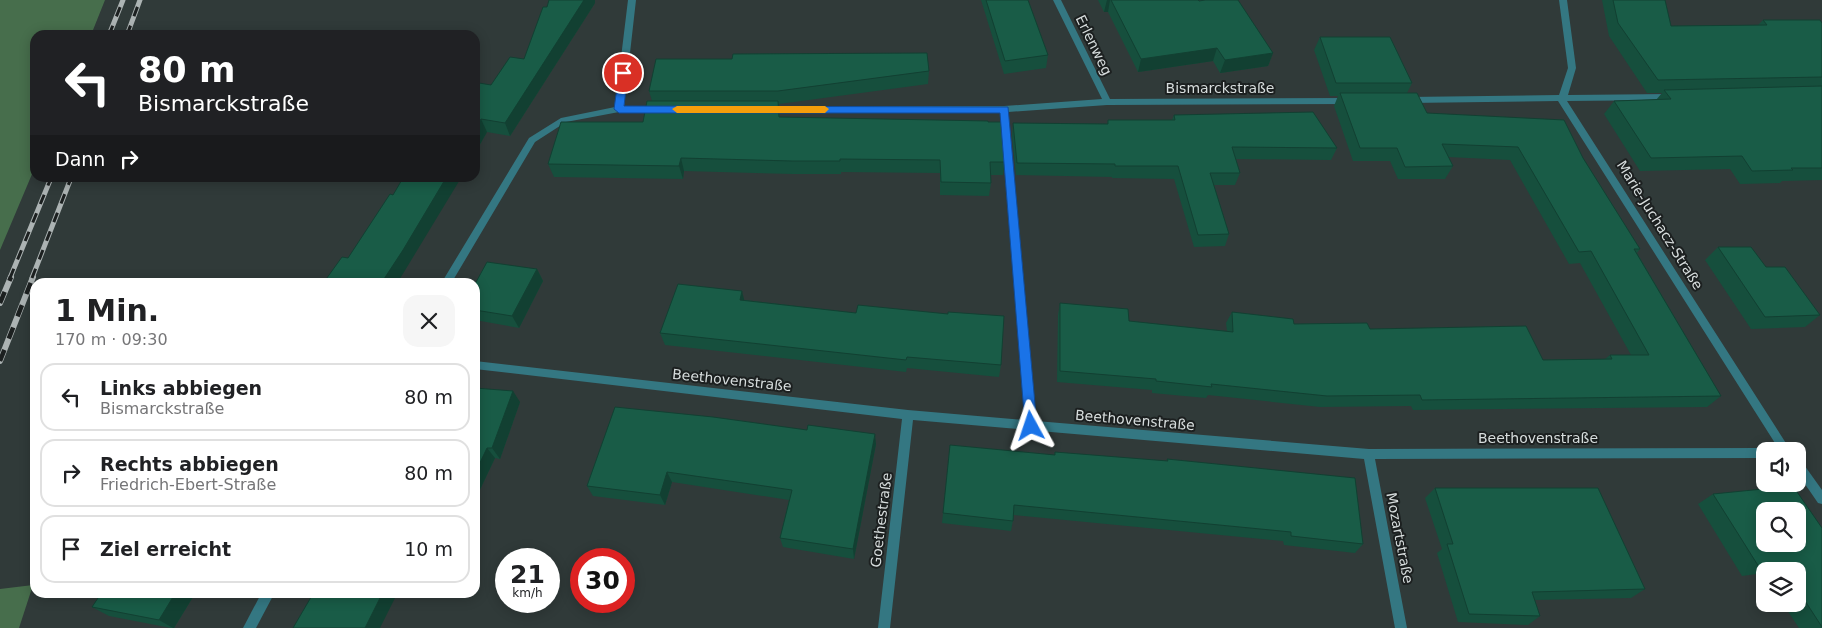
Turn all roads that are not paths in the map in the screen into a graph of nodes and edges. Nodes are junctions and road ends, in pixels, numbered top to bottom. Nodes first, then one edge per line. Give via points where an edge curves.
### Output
1 (632, 0) edge
2 (1057, 0) edge
3 (1563, 0) edge
4 (1682, 97) edge
5 (1394, 100) edge
6 (1562, 100) junction
7 (1355, 101) edge
8 (1107, 102) junction
9 (619, 109) junction
10 (668, 109) edge
11 (757, 109) edge
12 (1004, 109) junction
13 (449, 278) edge
14 (480, 366) edge
15 (908, 415) junction
16 (1031, 426) junction
17 (1780, 442) edge
18 (1756, 453) edge
19 (1369, 454) junction
20 (1806, 477) edge
21 (1822, 499) edge
22 (266, 598) edge
23 (249, 628) edge
24 (884, 628) edge
25 (1401, 628) edge

1 - 9 street
2 - 8 street, Erlenweg
3 - 6 street via 1572,68
4 - 6 street
5 - 6 street
6 - 17 street, Marie-Juchacz-Straße
7 - 8 street, Bismarckstraße
8 - 12 street, Bismarckstraße
9 - 10 street
9 - 13 street via 564,120 532,140
11 - 12 street, Bismarckstraße
12 - 16 street
14 - 15 street, Beethovenstraße
15 - 16 street, Beethovenstraße
15 - 24 street, Goethestraße
16 - 19 street, Beethovenstraße
18 - 19 street, Beethovenstraße
19 - 25 street, Mozartstraße
20 - 21 street
22 - 23 street

